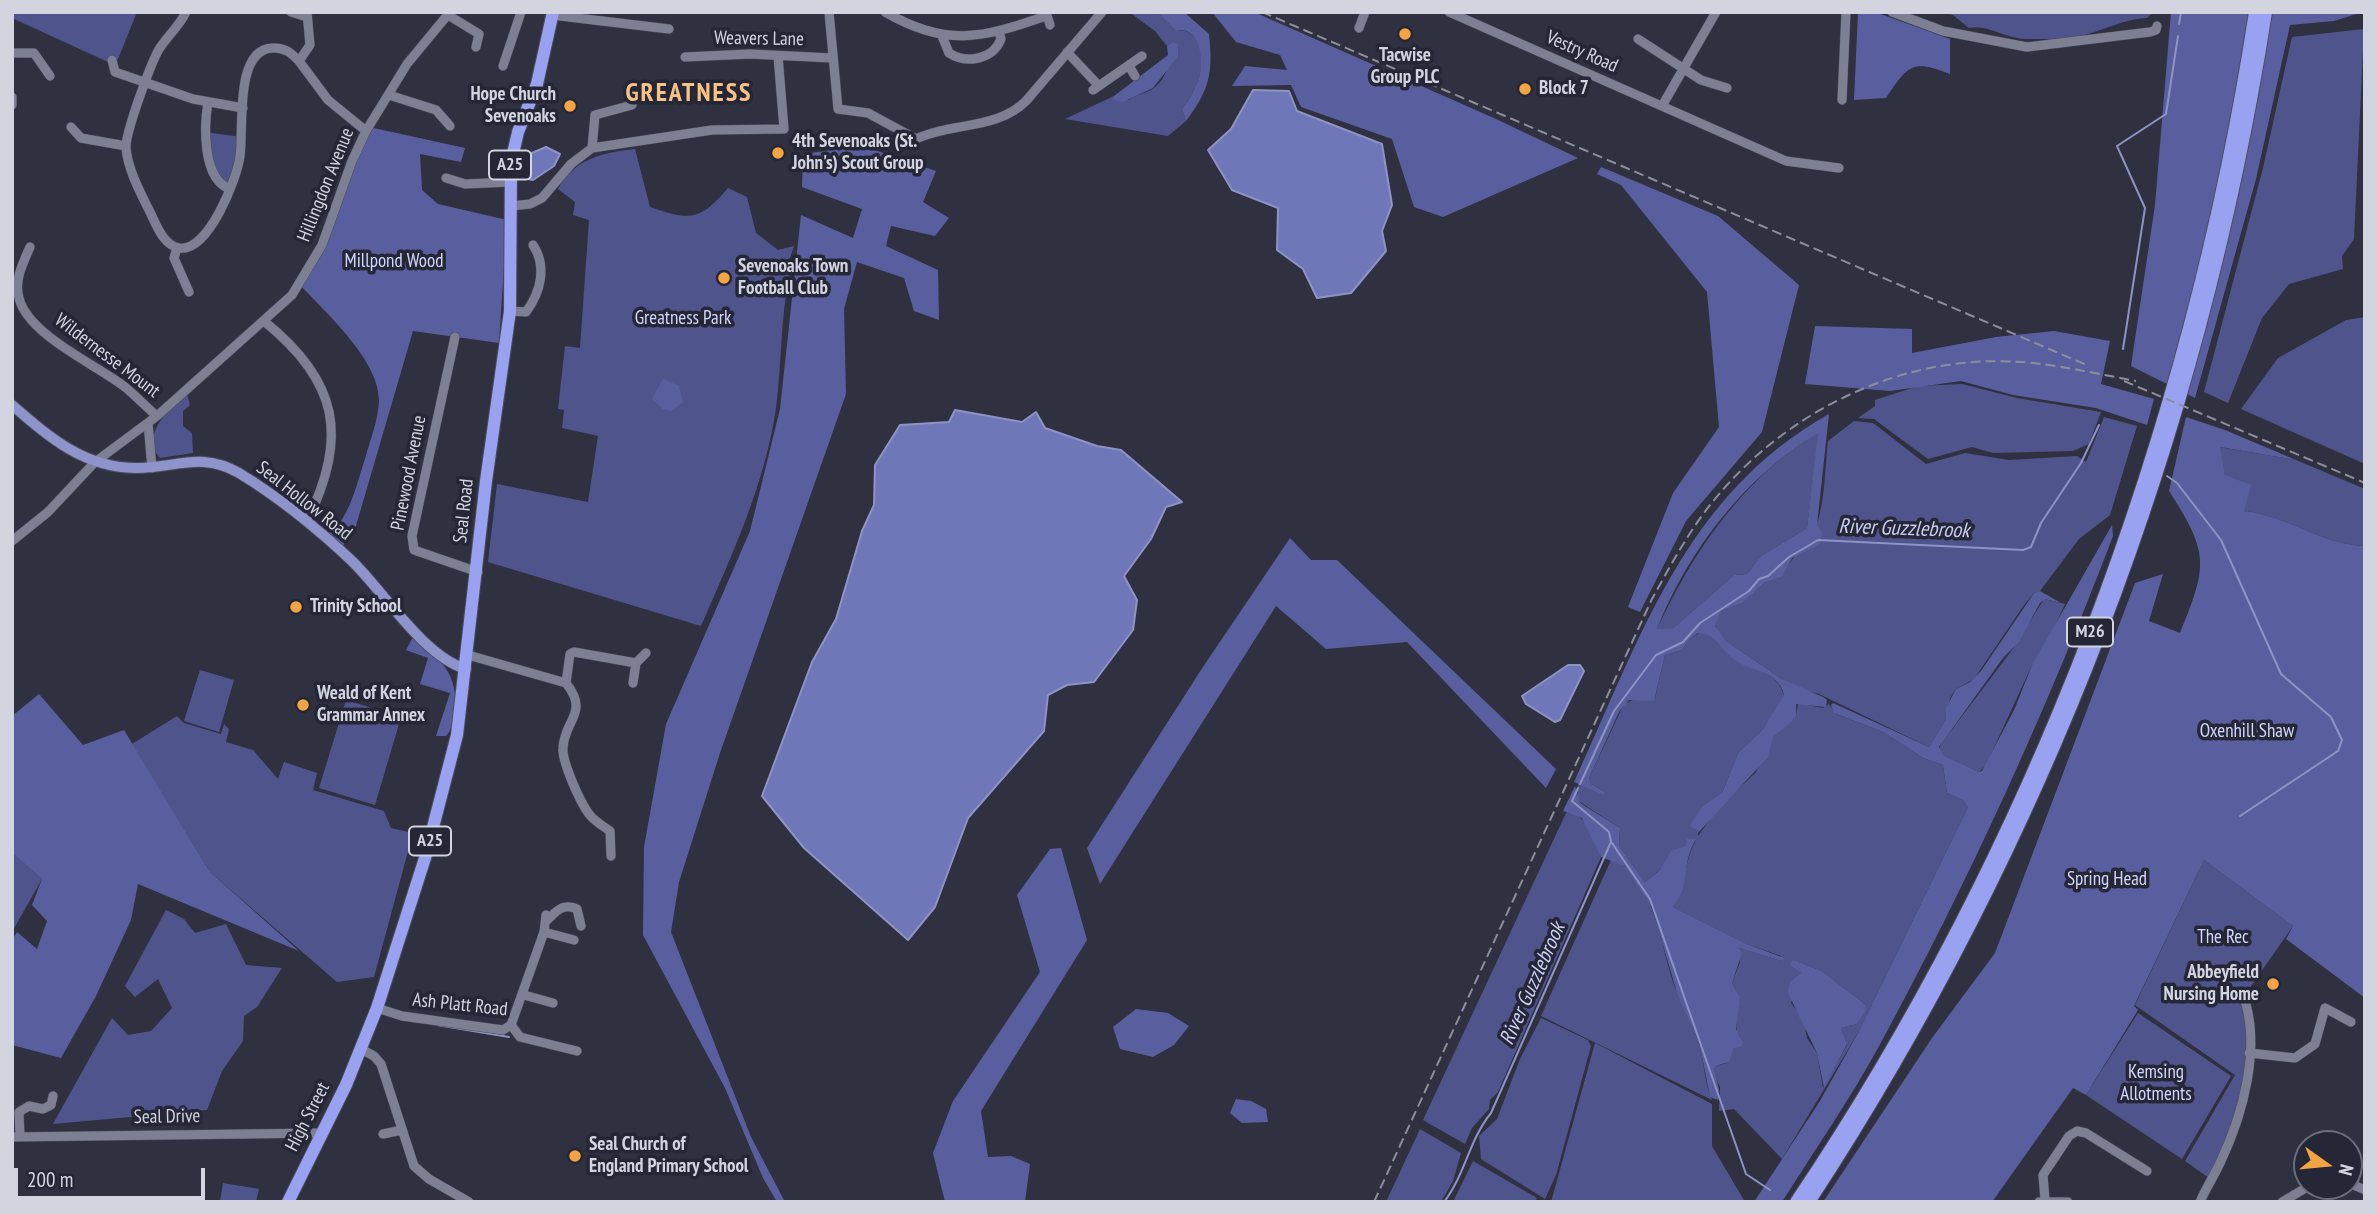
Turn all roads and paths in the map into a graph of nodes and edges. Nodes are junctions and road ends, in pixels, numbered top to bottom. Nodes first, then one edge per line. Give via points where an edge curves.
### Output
1 (290, 12) edge
2 (520, 12) edge
3 (829, 12) edge
4 (885, 12) edge
5 (1085, 12) edge
6 (1102, 12) edge
7 (1365, 12) edge
8 (1449, 12) edge
9 (1716, 12) edge
10 (1846, 12) edge
11 (1892, 12) edge
12 (2255, 12) edge
13 (2266, 12) edge
14 (186, 13) edge
15 (449, 14) edge
16 (552, 14) edge
17 (307, 15) edge
18 (1047, 18) edge
19 (196, 19) dead end
20 (1094, 19) junction
21 (2157, 26) dead end
22 (1359, 28) dead end
23 (669, 29) dead end
24 (999, 32) junction
25 (942, 36) junction
26 (1638, 39) dead end
27 (476, 47) dead end
28 (12, 52) edge
29 (1068, 52) junction
30 (778, 56) junction
31 (1142, 56) dead end
32 (685, 57) dead end
33 (832, 58) junction
34 (112, 60) dead end
35 (299, 61) junction
36 (506, 65) dead end
37 (1129, 66) junction
38 (1684, 67) junction
39 (50, 76) dead end
40 (1135, 76) dead end
41 (147, 81) junction
42 (1727, 88) dead end
43 (389, 95) junction
44 (12, 97) edge
45 (1842, 100) dead end
46 (208, 102) junction
47 (12, 105) edge
48 (632, 105) dead end
49 (1662, 106) junction
50 (243, 108) junction
51 (450, 126) dead end
52 (71, 127) dead end
53 (366, 131) junction
54 (126, 146) junction
55 (592, 148) junction
56 (1839, 168) dead end
57 (446, 178) dead end
58 (510, 182) junction
59 (230, 190) junction
60 (511, 206) junction
61 (533, 245) dead end
62 (30, 247) dead end
63 (177, 248) junction
64 (189, 292) dead end
65 (510, 311) junction
66 (265, 322) junction
67 (455, 337) dead end
68 (12, 405) edge
69 (157, 416) junction
70 (148, 423) junction
71 (95, 463) junction
72 (152, 468) junction
73 (307, 522) junction
74 (12, 541) edge
75 (478, 572) junction
76 (646, 653) dead end
77 (468, 655) junction
78 (635, 663) junction
79 (466, 669) junction
80 (566, 683) junction
81 (633, 683) dead end
82 (611, 856) dead end
83 (580, 926) dead end
84 (544, 932) junction
85 (574, 940) dead end
86 (524, 995) junction
87 (2243, 995) dead end
88 (553, 1003) dead end
89 (377, 1009) junction
90 (2351, 1022) dead end
91 (511, 1025) junction
92 (361, 1049) junction
93 (577, 1051) dead end
94 (2249, 1053) junction
95 (53, 1096) dead end
96 (402, 1130) junction
97 (322, 1133) junction
98 (383, 1134) dead end
99 (16, 1137) edge
100 (2147, 1171) dead end
101 (2042, 1201) edge
102 (288, 1202) edge
103 (469, 1202) edge
104 (1796, 1202) edge
105 (1809, 1202) edge
106 (2068, 1202) edge
107 (2200, 1202) edge

1 - 17 street
2 - 36 street
3 - 33 street
4 - 25 street
5 - 20 street
6 - 20 street
7 - 22 street
8 - 49 street, Vestry Road
9 - 38 street
10 - 45 street
11 - 21 street via 1943,31 2026,47 2154,32
12 - 104 highway, M26 via 2227,168 2189,329 2141,489 2087,639 2020,798 1962,917 1867,1088
13 - 105 highway, M26 via 2239,161 2202,320 2165,451 2107,617 2044,770 1968,928 1902,1052
14 - 19 street
14 - 41 street via 158,52
15 - 27 street, Hillingdon Avenue via 479,34
15 - 43 street, Hillingdon Avenue via 407,64
16 - 23 street
16 - 58 highway, Seal Road / A25 via 537,84 513,149
17 - 35 street via 310,45
18 - 24 street
20 - 29 street
24 - 25 street
24 - 25 street via 996,48 970,59 949,53
26 - 38 street
28 - 39 street via 34,53
29 - 33 street via 1012,113 916,139 868,113 838,109
29 - 37 street via 1096,88
30 - 32 street, Weavers Lane
30 - 33 street, Weavers Lane
30 - 55 street via 783,129 712,130
31 - 37 street
34 - 41 street via 115,72
35 - 50 street via 277,48 256,54 247,68
35 - 53 street via 328,100
37 - 40 street
38 - 42 street via 1701,80
38 - 49 street
41 - 46 street
41 - 54 street
43 - 51 street via 436,110
43 - 53 street, Hillingdon Avenue
44 - 47 street
46 - 50 street
46 - 59 street via 204,132 208,154 220,183
48 - 55 street via 619,103 593,118
49 - 56 street, Vestry Road via 1786,161
50 - 59 street via 240,158
52 - 54 street via 76,137
53 - 66 street, Hillingdon Avenue via 322,245 292,295
54 - 63 street via 160,233
55 - 60 street via 571,164 542,198
57 - 58 street
58 - 60 highway, Seal Road / A25
59 - 63 street via 206,233 188,248
60 - 65 highway, Seal Road / A25
61 - 65 street via 542,258 538,291 526,312
62 - 69 street, Wildernesse Mount via 19,272 19,299 34,322
63 - 64 street via 174,258
65 - 75 highway, Seal Road / A25
66 - 69 street, Hillingdon Avenue
66 - 73 street via 313,370 330,416 331,463
67 - 75 street, Pinewood Avenue via 412,537 414,550
68 - 71 main road, Seal Hollow Road via 55,441
69 - 70 street, Hillingdon Avenue
70 - 71 street, Hillingdon Avenue
70 - 72 street
71 - 72 main road, Seal Hollow Road
71 - 74 street, Hillingdon Avenue via 48,512
72 - 73 main road, Seal Hollow Road via 202,460 220,463
73 - 79 main road, Seal Hollow Road via 354,563 444,659
75 - 77 highway, Seal Road / A25
76 - 78 street
77 - 79 highway, Seal Road / A25
77 - 80 street
78 - 80 street via 574,652
78 - 81 street
79 - 89 highway, Seal Road / A25 via 457,735 432,834
80 - 82 street via 577,705 563,746 564,760 573,791 587,812 610,831
83 - 84 street via 577,909 561,907 546,918
84 - 85 street
84 - 86 street
86 - 88 street
86 - 91 street
87 - 94 street via 2251,1016
89 - 91 street, Ash Platt Road via 503,1030
89 - 92 highway, High Street / A25
90 - 94 street via 2325,1009 2315,1044 2295,1058
91 - 93 street, Ash Platt Road via 520,1037
92 - 96 street via 379,1062
92 - 97 highway, High Street / A25
94 - 107 street via 2238,1120
95 - 99 street via 51,1105 43,1109 29,1106 19,1112
96 - 98 street
96 - 103 street via 418,1171
97 - 99 street, Seal Drive
97 - 102 highway, High Street / A25
100 - 101 street via 2077,1130 2043,1175
101 - 106 street

